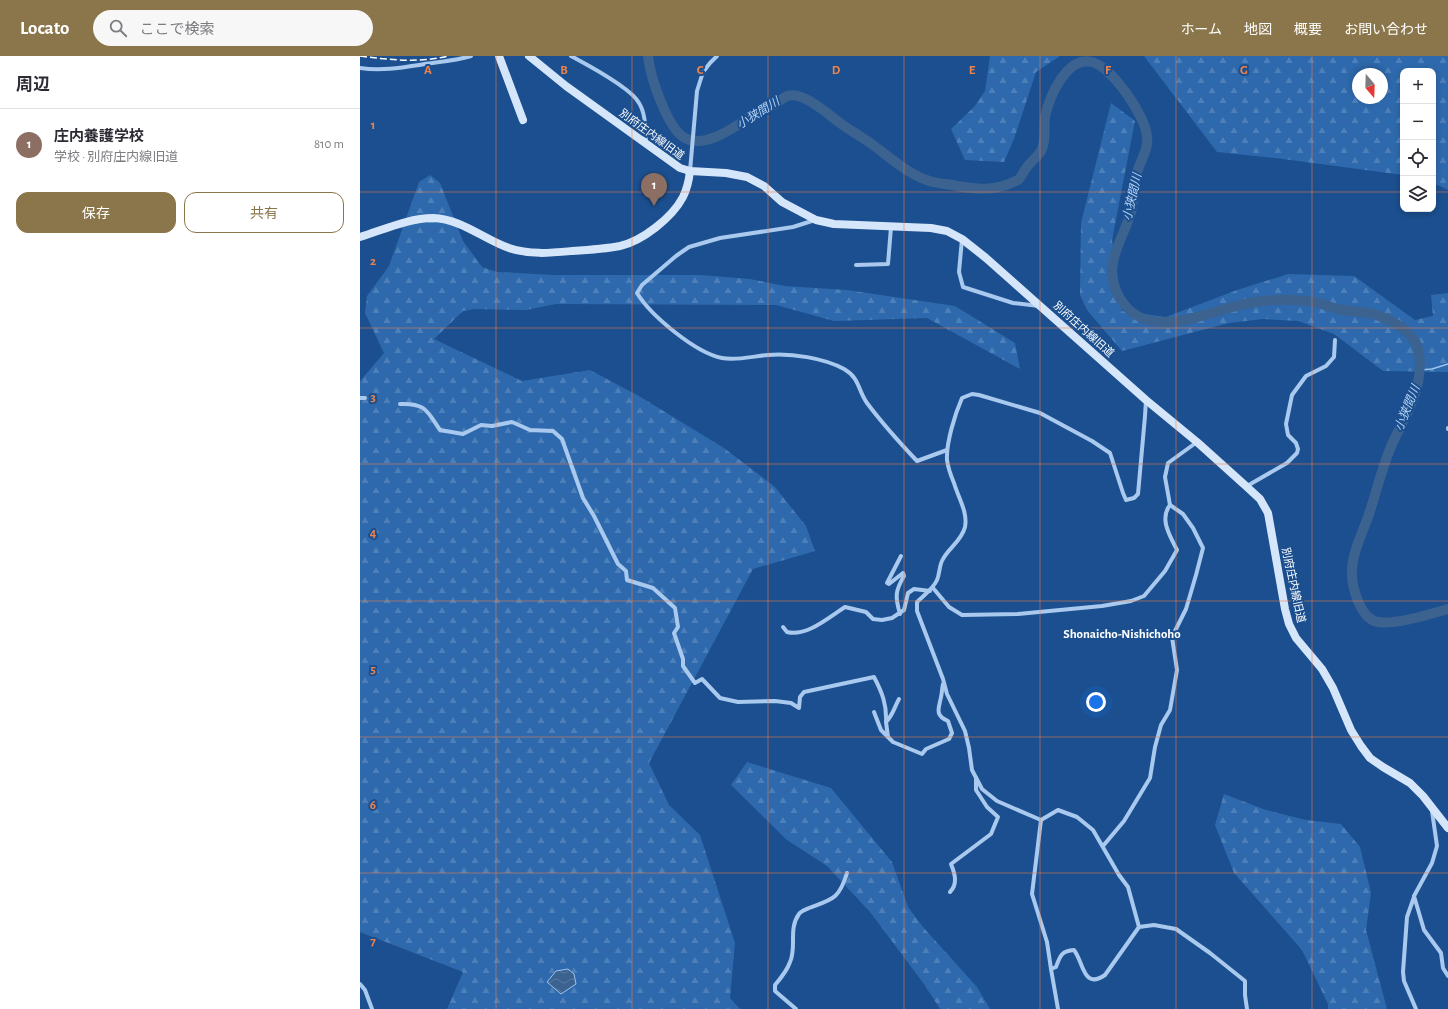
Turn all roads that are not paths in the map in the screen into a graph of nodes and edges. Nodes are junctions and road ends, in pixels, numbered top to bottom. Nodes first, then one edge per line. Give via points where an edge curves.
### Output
1 (471, 56) edge
2 (499, 56) edge
3 (529, 56) edge
4 (571, 56) edge
5 (717, 56) edge
6 (360, 68) edge
7 (523, 120) dead end
8 (646, 143) junction
9 (690, 171) junction
10 (816, 220) junction
11 (891, 227) junction
12 (360, 237) edge
13 (962, 239) junction
14 (856, 265) dead end
15 (1041, 306) junction
16 (1335, 340) dead end
17 (360, 398) edge
18 (365, 398) dead end
19 (1146, 400) junction
20 (400, 404) dead end
21 (1197, 442) junction
22 (947, 450) junction
23 (1247, 487) junction
24 (1170, 505) junction
25 (901, 556) dead end
26 (931, 589) junction
27 (900, 614) junction
28 (783, 627) dead end
29 (943, 679) junction
30 (899, 699) dead end
31 (874, 712) dead end
32 (886, 722) junction
33 (888, 737) junction
34 (976, 777) junction
35 (1431, 806) junction
36 (1041, 820) junction
37 (1448, 828) edge
38 (1103, 846) junction
39 (847, 873) dead end
40 (950, 892) dead end
41 (1414, 896) junction
42 (1140, 927) junction
43 (1051, 969) junction
44 (1448, 976) edge
45 (360, 984) edge
46 (372, 1009) edge
47 (796, 1009) edge
48 (1058, 1009) edge
49 (1247, 1009) edge
50 (1416, 1009) edge

1 - 6 street via 407,67
2 - 7 street
3 - 8 street, 別府庄内線旧道
4 - 8 street via 630,92 639,102 644,114
5 - 9 street via 704,72 697,90
8 - 9 street, 別府庄内線旧道 via 676,166
9 - 10 street, 別府庄内線旧道 via 747,177 764,186 782,202
9 - 12 street via 683,198 671,213 646,235 620,246 547,253 528,252 507,247 452,222 432,218 415,220
10 - 11 street, 別府庄内線旧道 via 834,224
10 - 22 street via 793,227 720,238 689,247 642,285 637,293 648,308 672,330 710,354 737,359 769,355 810,357 850,372 866,402 917,461
11 - 13 street, 別府庄内線旧道 via 931,228 947,231
11 - 14 street via 888,264
13 - 15 street, 別府庄内線旧道
13 - 15 street via 959,272 963,287 1013,303
15 - 19 street, 別府庄内線旧道
16 - 23 street via 1334,357 1326,366 1306,376 1292,395 1286,424 1288,434 1296,443 1297,453 1286,463
17 - 18 street
19 - 21 street, 別府庄内線旧道
19 - 22 street via 1138,494 1134,498 1126,500 1110,453 1106,450 1040,413 995,399 972,394 962,398 956,411
20 - 32 street via 424,407 440,430 463,434 481,425 492,426 512,422 530,430 553,430 562,439 584,498 618,564 626,571 627,580 653,588 675,608 678,627 674,633 683,666 695,683 702,679 720,698 738,702 791,703 799,708 800,697 804,692 874,677 887,711
21 - 23 street, 別府庄内線旧道
21 - 24 street via 1168,463 1165,477
22 - 26 street via 951,476 966,518 965,528 942,560 938,579
23 - 35 street, 別府庄内線旧道 via 1260,499 1268,513 1285,610 1296,638 1322,669 1351,730 1370,758 1410,783
24 - 26 street via 1164,521 1177,550 1165,571 1144,596 1138,599 1075,609 962,615 949,607
24 - 38 street via 1177,509 1193,528 1203,548 1186,609 1172,637 1177,670 1170,710 1161,725 1150,778 1124,821
25 - 27 street via 887,583 903,573 895,596
26 - 27 street via 914,589 908,593 904,610
26 - 29 street via 917,602 918,611
27 - 28 street via 882,620 873,619 866,612 845,607 802,633 787,632
29 - 33 street via 938,713 951,726 952,733 949,739 926,749 922,754 893,742
29 - 34 street via 947,694 965,731 972,770
30 - 32 street via 892,716
31 - 33 street via 881,730
32 - 33 street
34 - 36 street via 982,788 997,801
34 - 40 street via 976,790 987,807 998,817 991,834 951,864 955,875 954,887
35 - 37 street, 別府庄内線旧道
35 - 41 street via 1437,846 1432,863
36 - 38 street via 1058,810 1070,814 1093,830
36 - 43 street via 1032,894 1047,942
38 - 42 street via 1128,887
39 - 47 street via 840,892 832,899 800,912 795,920 791,962 775,985 775,991
41 - 44 street via 1424,930 1441,953
41 - 50 street via 1407,917 1403,972 1404,981
42 - 43 street via 1099,980 1093,981 1088,978 1074,950 1066,951
42 - 49 street via 1154,925 1176,929 1210,953 1245,981
43 - 48 street
45 - 46 street

